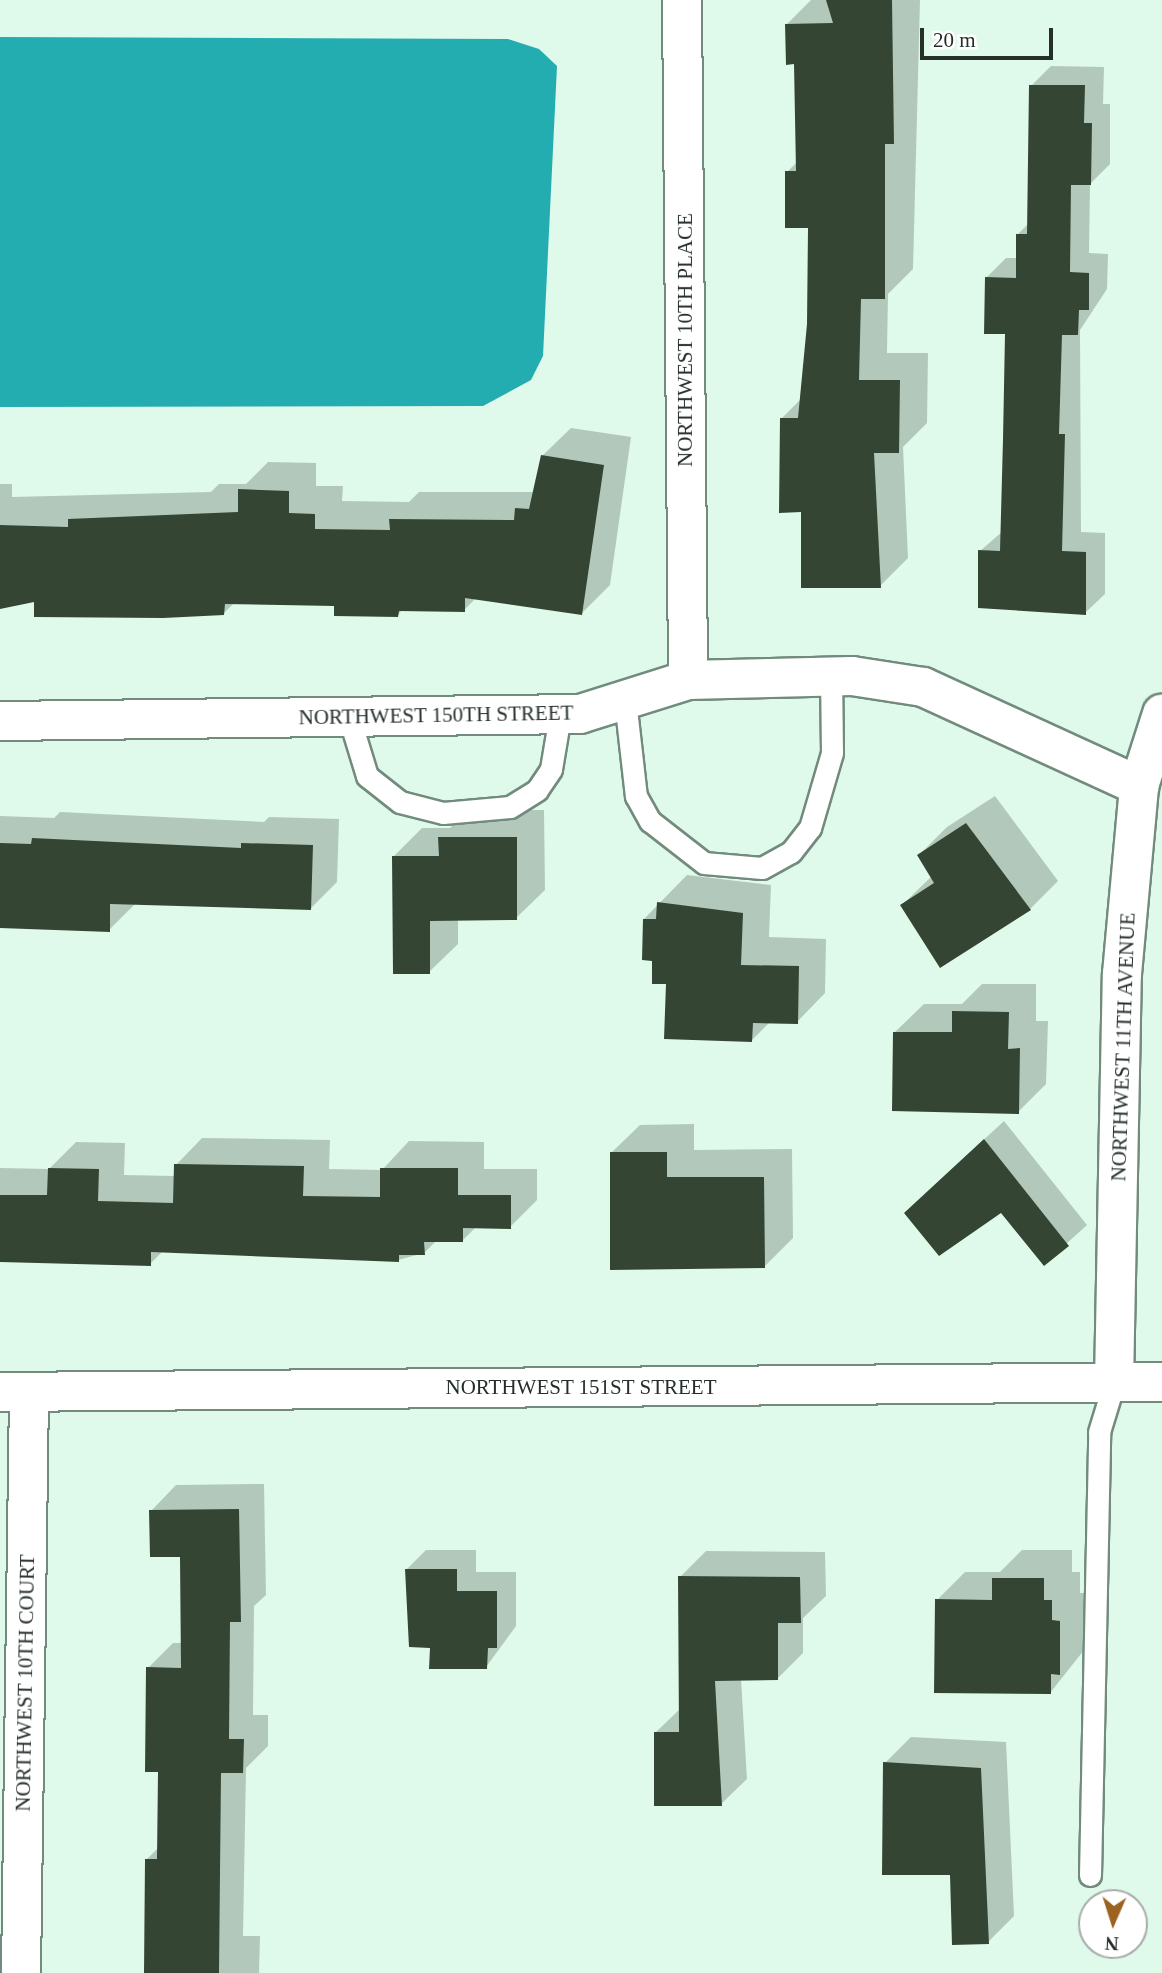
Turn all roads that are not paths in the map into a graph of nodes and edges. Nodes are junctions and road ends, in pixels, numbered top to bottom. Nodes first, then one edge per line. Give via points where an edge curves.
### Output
1 (682, 0) edge
2 (831, 676) junction
3 (688, 680) junction
4 (625, 701) junction
5 (1162, 714) edge
6 (560, 715) junction
7 (349, 717) junction
8 (0, 722) edge
9 (1139, 786) junction
10 (1162, 1382) edge
11 (1114, 1383) junction
12 (15, 1392) edge
13 (1090, 1875) dead end
14 (21, 1973) edge

1 - 3 street, NORTHWEST 10TH PLACE
2 - 3 street, NORTHWEST 150TH STREET
2 - 4 lane via 832,753 810,828 791,852 762,868 704,863 650,821 636,796
2 - 9 street, NORTHWEST 150TH STREET via 923,687
3 - 4 street, NORTHWEST 150TH STREET
4 - 6 street, NORTHWEST 150TH STREET
5 - 9 street, NORTHWEST 11TH AVENUE
6 - 7 street, NORTHWEST 150TH STREET
6 - 7 lane via 551,768 537,790 510,807 443,813 400,802 367,776
7 - 8 street, NORTHWEST 150TH STREET
9 - 11 street, NORTHWEST 11TH AVENUE via 1122,974
10 - 11 street, NORTHWEST 151ST STREET
11 - 12 street, NORTHWEST 151ST STREET
11 - 13 lane via 1099,1432
12 - 14 street, NORTHWEST 10TH COURT

